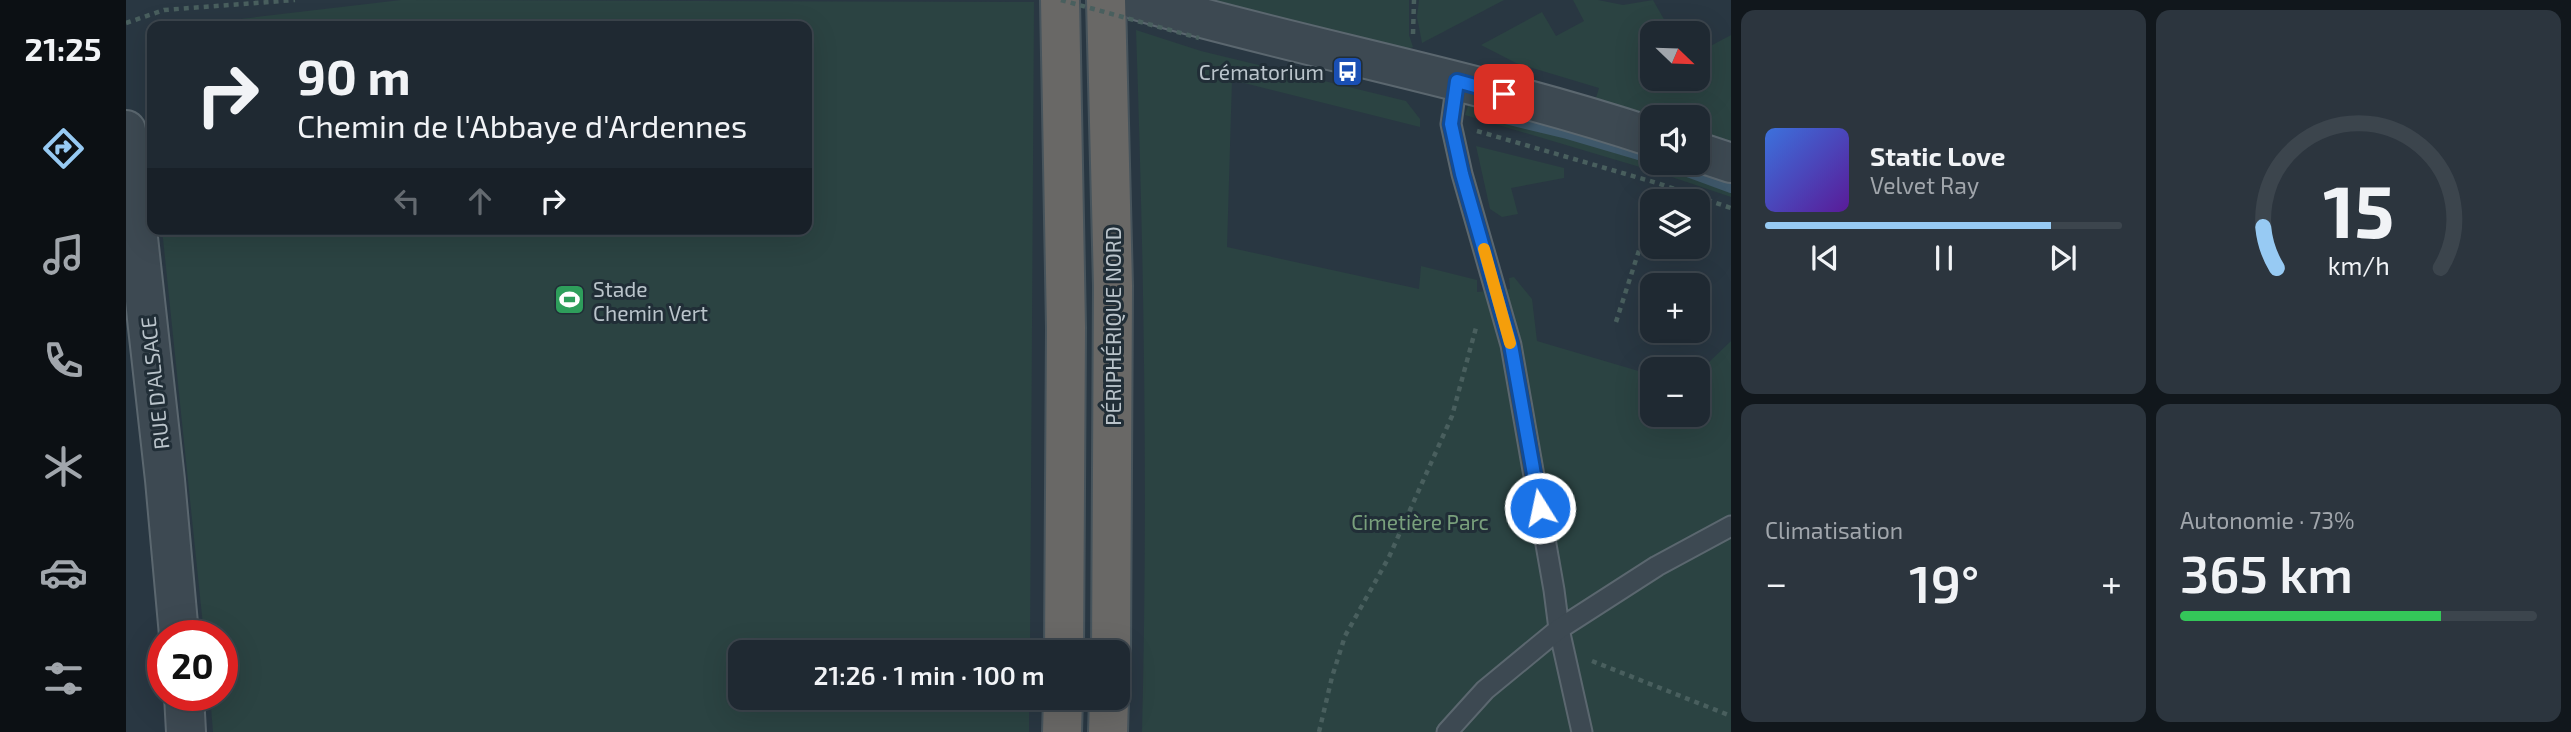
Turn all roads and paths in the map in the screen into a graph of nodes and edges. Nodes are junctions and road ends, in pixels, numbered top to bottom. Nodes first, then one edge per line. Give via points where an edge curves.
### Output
1 (163, 0) edge
2 (295, 0) edge
3 (1060, 0) edge
4 (1106, 0) edge
5 (1136, 0) edge
6 (164, 10) junction
7 (126, 23) edge
8 (1197, 27) junction
9 (1457, 81) junction
10 (126, 130) edge
11 (1472, 130) dead end
12 (1640, 133) edge
13 (1710, 156) edge
14 (1731, 163) edge
15 (1731, 208) edge
16 (1640, 247) edge
17 (1496, 298) junction
18 (1616, 323) dead end
19 (1731, 526) edge
20 (177, 620) edge
21 (1559, 629) junction
22 (1064, 640) edge
23 (1111, 640) edge
24 (1563, 649) junction
25 (1063, 710) edge
26 (1109, 710) edge
27 (185, 711) edge
28 (1731, 716) edge
29 (186, 732) edge
30 (1062, 732) edge
31 (1108, 732) edge
32 (1319, 732) edge
33 (1447, 732) edge
34 (1582, 732) edge

1 - 6 path
2 - 6 path
3 - 8 path, bridge
3 - 22 highway via 1066,328
4 - 23 highway, PÉRIPHÉRIQUE NORD via 1113,286
5 - 8 street
6 - 7 path
8 - 9 street
9 - 12 street
9 - 17 lane via 1451,124
10 - 20 street, RUE D'ALSACE
11 - 15 path
13 - 14 street
16 - 18 path
17 - 21 lane via 1511,345
17 - 32 path via 1482,305 1452,416 1389,557 1345,636
19 - 21 lane via 1657,566
21 - 24 lane
21 - 33 lane via 1485,690
24 - 28 path
24 - 34 lane
25 - 30 highway
26 - 31 highway
27 - 29 street

